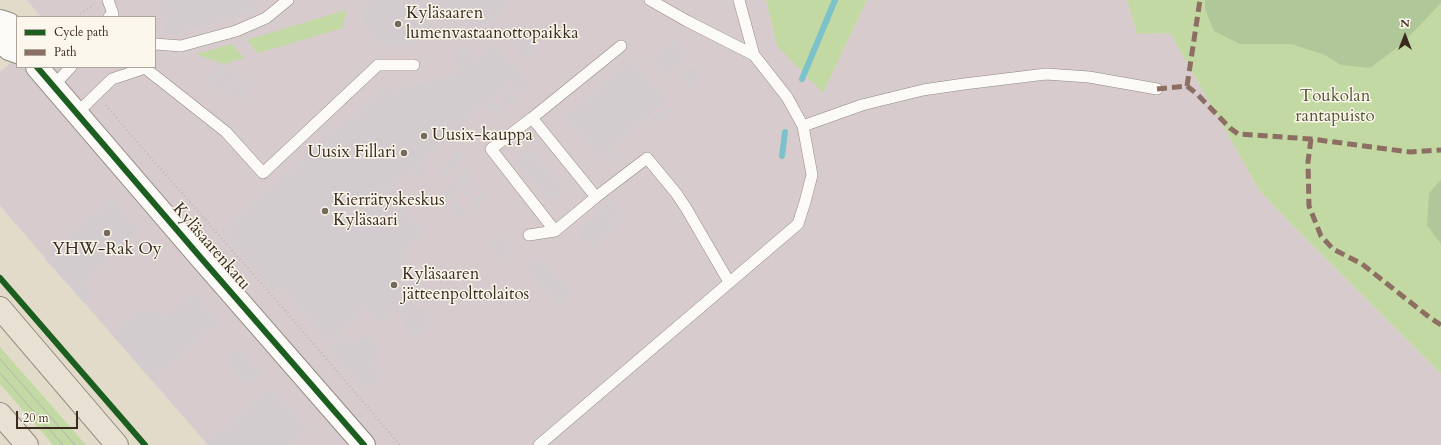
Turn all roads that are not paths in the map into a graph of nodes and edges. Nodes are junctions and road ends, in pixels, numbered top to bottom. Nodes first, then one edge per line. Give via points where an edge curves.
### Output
1 (108, 0) edge
2 (288, 0) edge
3 (650, 0) edge
4 (739, 0) edge
5 (113, 16) edge
6 (0, 21) edge
7 (16, 31) edge
8 (0, 40) edge
9 (156, 44) edge
10 (621, 46) dead end
11 (16, 52) edge
12 (754, 55) junction
13 (414, 66) dead end
14 (38, 68) edge
15 (70, 68) edge
16 (53, 86) junction
17 (1156, 89) dead end
18 (77, 113) junction
19 (532, 118) junction
20 (803, 126) junction
21 (596, 197) junction
22 (555, 231) junction
23 (529, 235) dead end
24 (729, 282) junction
25 (0, 308) edge
26 (0, 414) edge
27 (27, 445) edge
28 (117, 445) edge
29 (364, 445) edge
30 (539, 445) edge

1 - 5 lane
2 - 9 lane via 266,18 236,31 181,46
3 - 12 lane via 687,22
4 - 12 lane
6 - 7 street via 9,24
8 - 11 street
10 - 19 lane
12 - 20 lane via 786,97
13 - 18 lane via 378,65 263,172 226,132 145,68 112,79
14 - 16 street, Kyläsaarenkatu
15 - 16 lane
16 - 18 street, Kyläsaarenkatu
17 - 20 lane via 1089,77 1046,74 923,90 862,105
18 - 29 street, Kyläsaarenkatu
19 - 21 lane
19 - 22 lane via 490,149
20 - 24 lane via 812,175 798,224
21 - 22 lane
21 - 24 lane via 647,158 680,198
22 - 23 lane
24 - 30 lane
25 - 28 main road
26 - 27 main road

